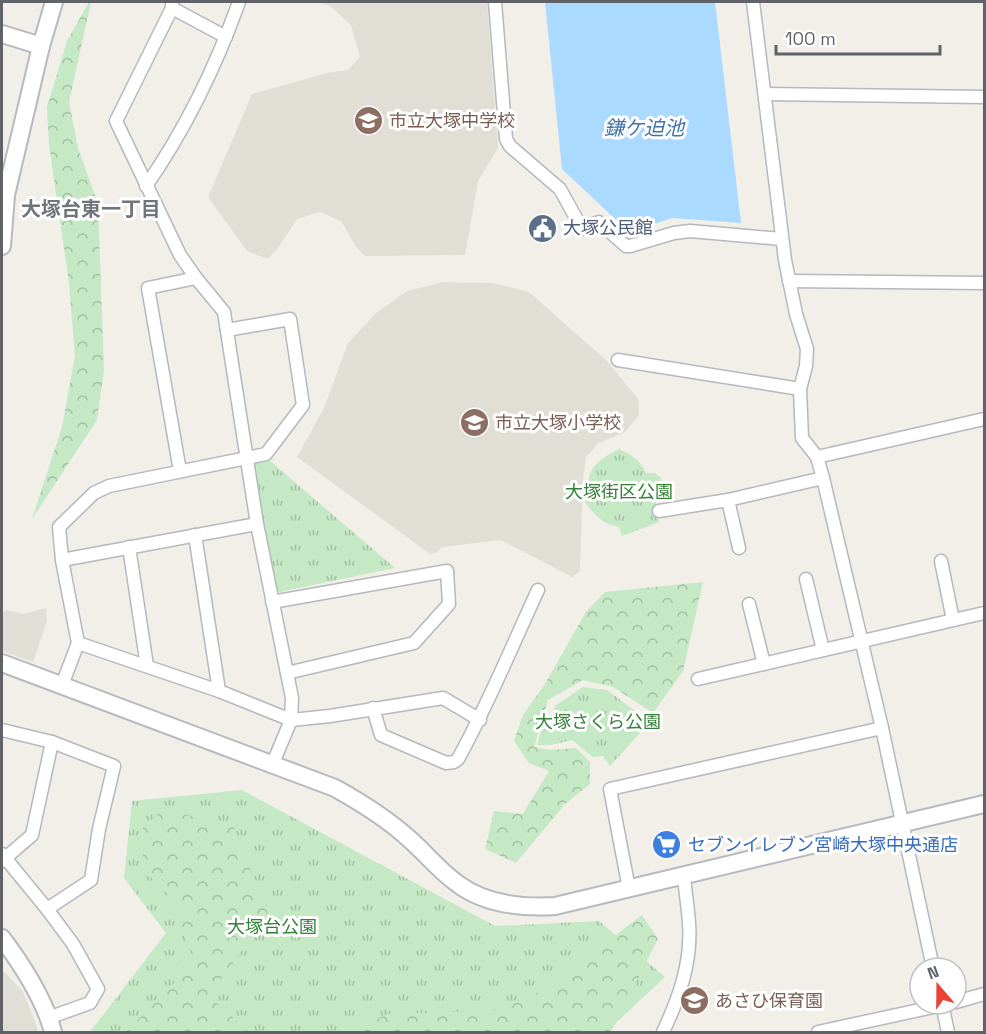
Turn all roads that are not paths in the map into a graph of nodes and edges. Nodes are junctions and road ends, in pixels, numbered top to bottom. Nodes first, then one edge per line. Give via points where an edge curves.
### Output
1 (54, 2) edge
2 (239, 2) edge
3 (495, 2) edge
4 (753, 2) edge
5 (172, 5) edge
6 (2, 34) edge
7 (226, 37) junction
8 (41, 46) junction
9 (765, 94) junction
10 (984, 97) edge
11 (146, 186) junction
12 (2, 235) edge
13 (782, 238) junction
14 (196, 278) junction
15 (789, 281) junction
16 (984, 283) edge
17 (227, 330) junction
18 (618, 360) dead end
19 (800, 388) junction
20 (984, 419) edge
21 (817, 457) junction
22 (246, 459) junction
23 (180, 471) junction
24 (822, 478) junction
25 (728, 500) junction
26 (659, 511) dead end
27 (257, 524) junction
28 (195, 535) junction
29 (129, 547) junction
30 (739, 548) dead end
31 (62, 560) junction
32 (940, 561) dead end
33 (806, 579) dead end
34 (538, 590) dead end
35 (272, 602) junction
36 (749, 604) dead end
37 (984, 613) edge
38 (953, 620) junction
39 (862, 641) junction
40 (78, 643) junction
41 (823, 650) junction
42 (2, 663) edge
43 (764, 664) junction
44 (147, 666) junction
45 (287, 673) junction
46 (698, 679) dead end
47 (62, 685) junction
48 (219, 692) junction
49 (373, 708) junction
50 (291, 720) junction
51 (480, 720) junction
52 (882, 728) junction
53 (2, 730) edge
54 (52, 742) junction
55 (273, 764) junction
56 (984, 804) edge
57 (903, 823) junction
58 (2, 858) edge
59 (684, 876) junction
60 (629, 889) junction
61 (47, 909) junction
62 (2, 938) edge
63 (931, 956) edge
64 (984, 994) edge
65 (968, 999) edge
66 (908, 1012) edge
67 (946, 1016) edge
68 (51, 1025) edge
69 (663, 1032) edge
70 (818, 1032) edge
71 (948, 1032) edge

1 - 8 street
2 - 7 street
3 - 13 street via 506,139 560,189 582,229 599,222 630,246 690,231
4 - 9 street
5 - 7 street
5 - 11 street via 116,121
6 - 8 street
7 - 11 street via 177,139
8 - 12 street via 6,195
9 - 10 street
9 - 13 street
11 - 14 street via 180,255
13 - 15 street
14 - 17 street via 224,312
14 - 23 street via 148,288
15 - 16 street
15 - 19 street via 807,349
17 - 22 street
17 - 22 street via 290,319 303,405 266,454
18 - 19 street
19 - 21 street via 802,438
20 - 21 street
21 - 24 street
22 - 23 street
22 - 27 street
23 - 31 street via 94,493 59,527
24 - 25 street
24 - 39 street
25 - 26 street
25 - 30 street
27 - 28 street
27 - 35 street
28 - 29 street
28 - 48 street
29 - 31 street
29 - 44 street
31 - 40 street
32 - 38 street
33 - 41 street
34 - 51 street
35 - 45 street
35 - 45 street via 447,571 449,604 414,643
36 - 43 street
37 - 38 street
38 - 39 street
39 - 41 street
39 - 52 street
40 - 44 street
40 - 47 street
41 - 43 street
42 - 47 street
43 - 46 street
44 - 48 street
45 - 50 street
47 - 55 street
48 - 50 street
49 - 50 street
49 - 51 street via 443,698
49 - 51 street via 381,735 446,764 458,759
50 - 55 street
52 - 57 street
52 - 60 street via 610,789
53 - 54 street
54 - 58 street via 32,835
54 - 61 street via 114,766 91,880
55 - 60 street via 335,788 372,809 459,885 483,898 509,905 555,906
56 - 57 street
57 - 59 street
57 - 63 street
58 - 61 street
59 - 60 street
59 - 69 street via 689,948 681,990
61 - 68 street via 73,944 98,989 90,1003
62 - 68 street via 26,972
64 - 65 street
66 - 70 street
67 - 71 street

